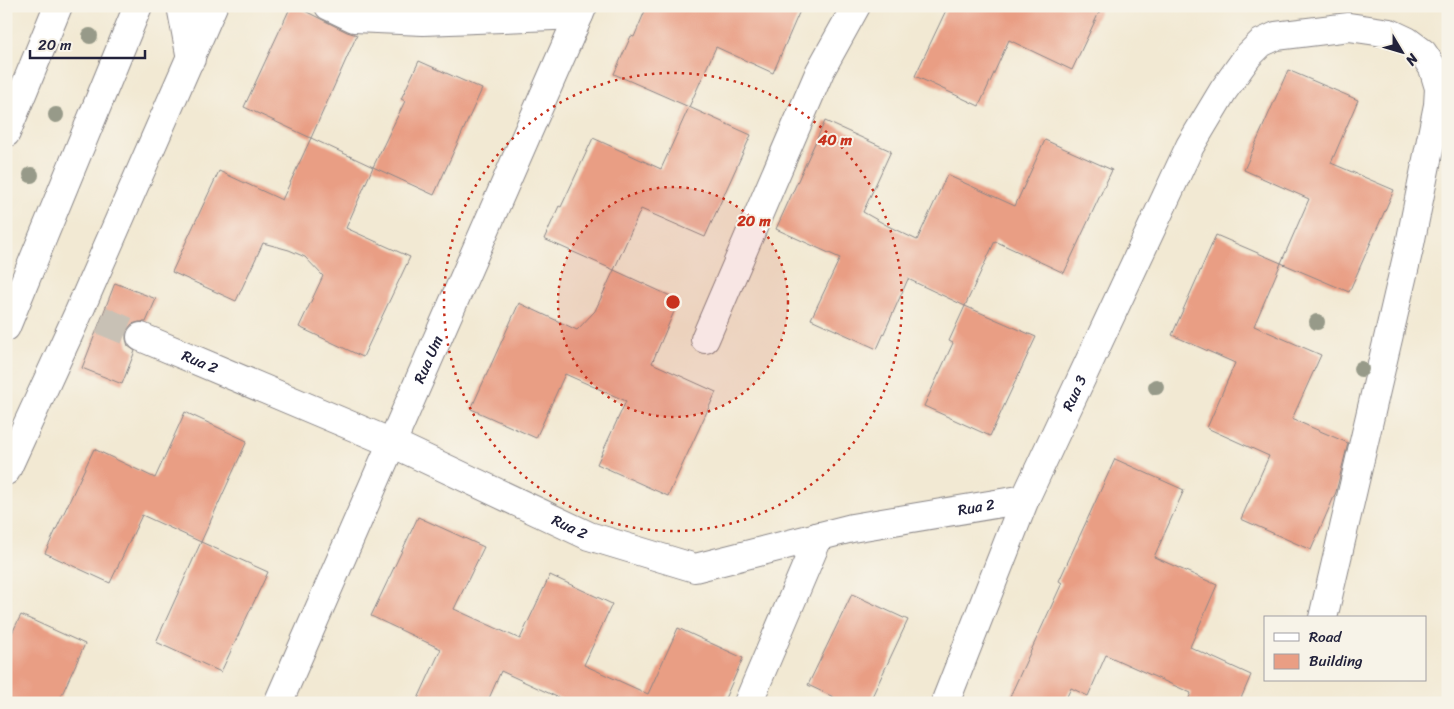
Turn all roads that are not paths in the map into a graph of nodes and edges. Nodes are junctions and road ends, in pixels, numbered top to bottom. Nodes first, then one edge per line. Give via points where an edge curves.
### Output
1 (58, 6) edge
2 (138, 6) edge
3 (181, 6) edge
4 (213, 6) edge
5 (329, 6) edge
6 (856, 6) edge
7 (581, 11) edge
8 (191, 59) junction
9 (6, 133) edge
10 (6, 327) edge
11 (141, 337) tunnel mouth
12 (705, 338) dead end
13 (392, 443) junction
14 (6, 470) edge
15 (1025, 499) junction
16 (819, 536) junction
17 (1323, 616) edge
18 (278, 703) edge
19 (748, 703) edge
20 (944, 703) edge

1 - 9 street
2 - 10 street
3 - 8 street
4 - 8 street
5 - 7 street via 354,18 423,21
6 - 12 street via 820,71
7 - 13 street, Rua Um
8 - 14 street via 89,317
11 - 13 street, Rua 2
13 - 16 street, Rua 2 via 589,536 695,568
13 - 18 street, Rua Um
15 - 16 street, Rua 2
15 - 17 street, Rua 3 via 1190,146 1248,56 1261,43 1276,36 1349,27 1390,33 1423,53 1433,68 1440,88 1438,106 1410,244
15 - 20 street, Rua 3
16 - 19 street

